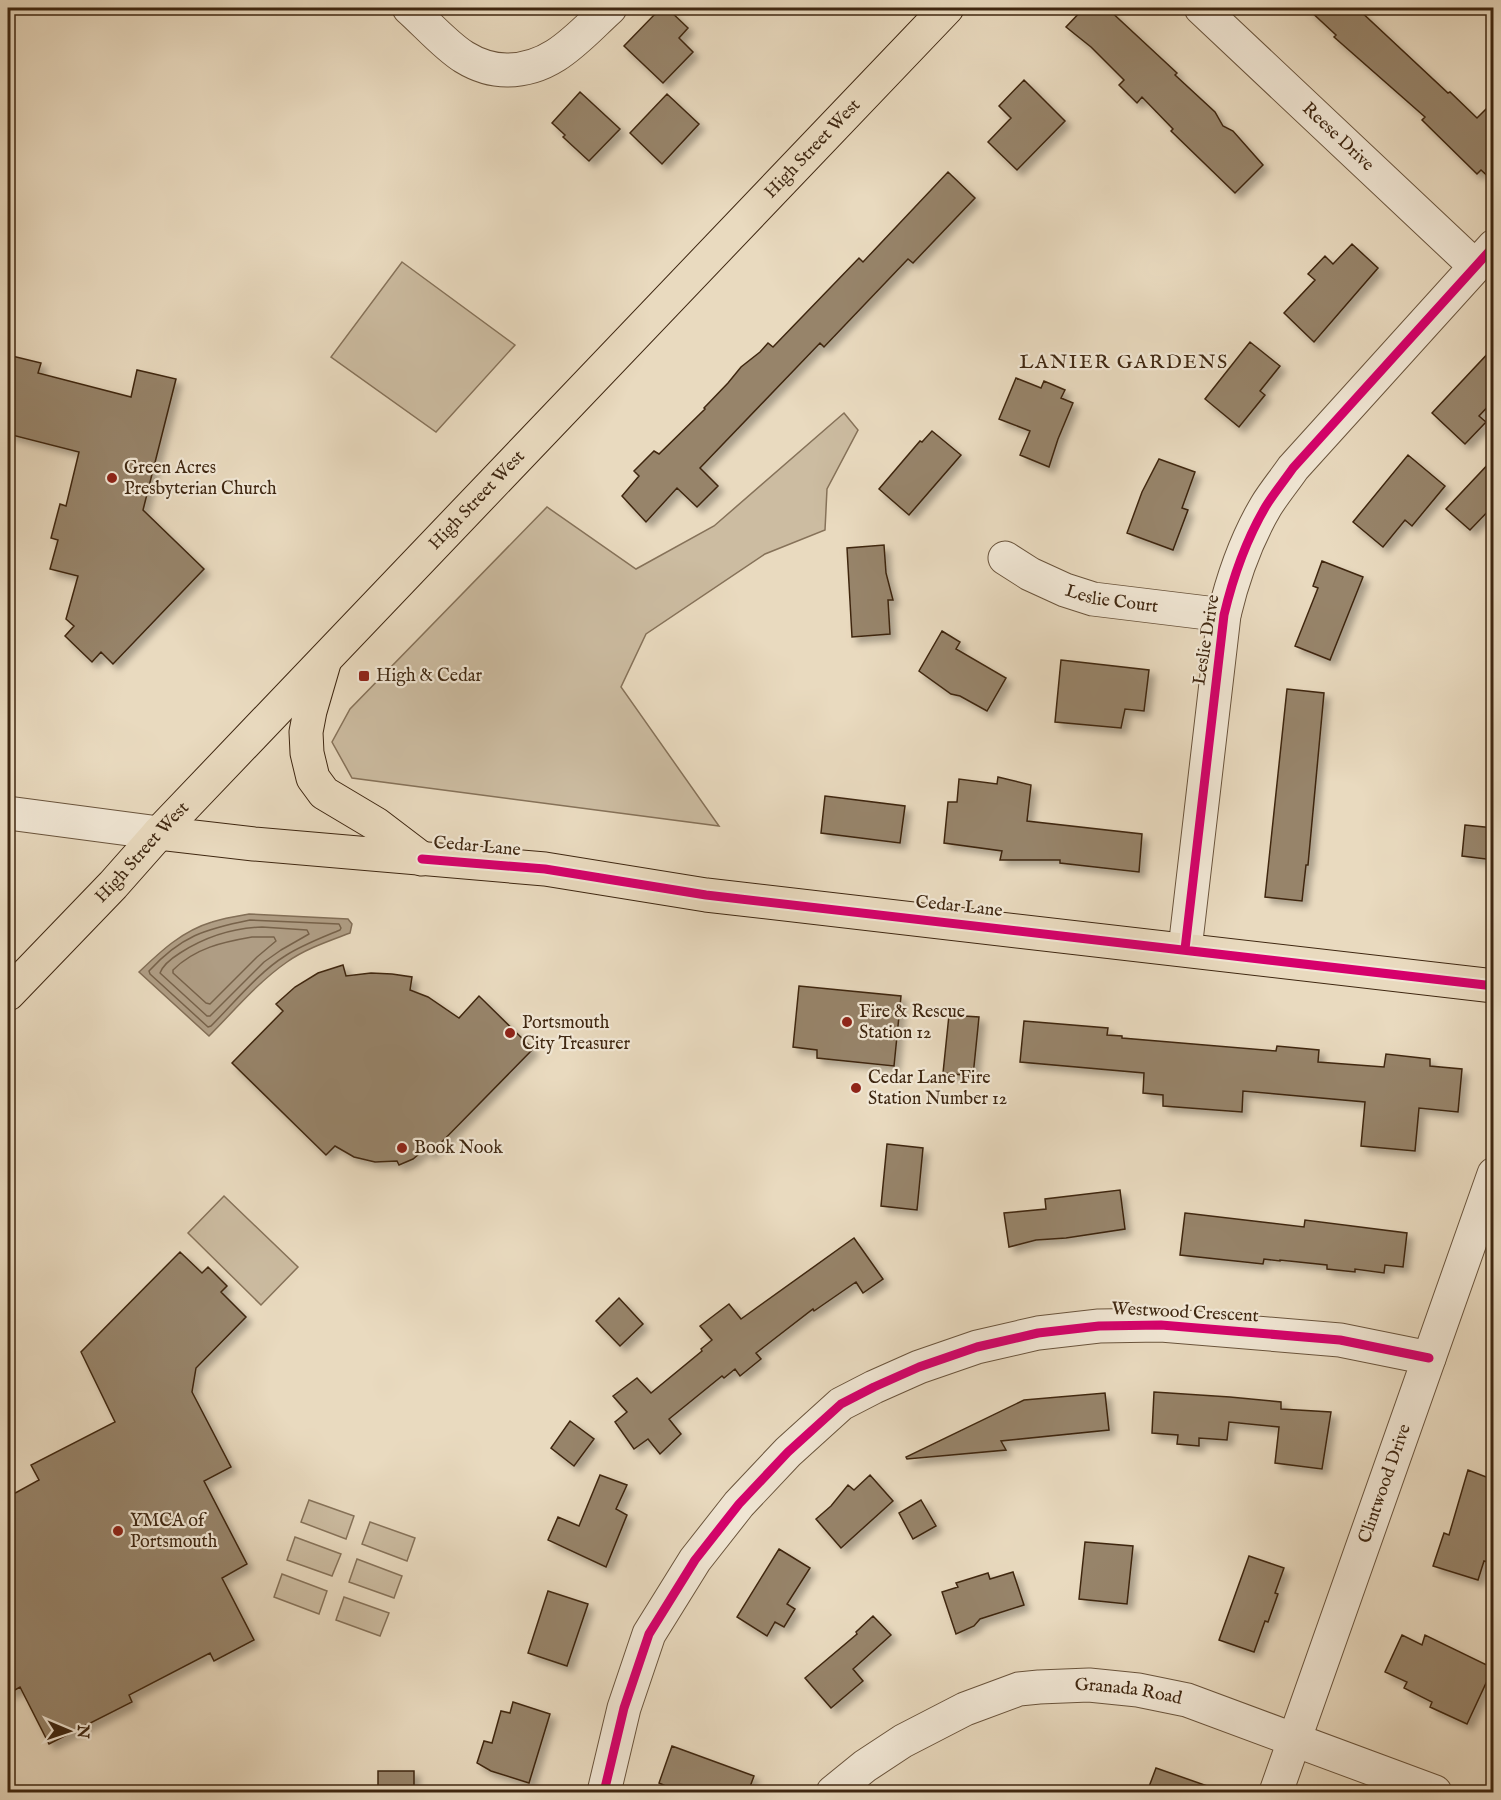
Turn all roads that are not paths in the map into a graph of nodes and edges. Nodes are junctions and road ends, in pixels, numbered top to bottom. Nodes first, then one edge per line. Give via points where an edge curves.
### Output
1 (409, 8) edge
2 (610, 8) edge
3 (947, 8) edge
4 (1201, 8) edge
5 (1484, 256) edge
6 (1005, 558) dead end
7 (1224, 615) junction
8 (326, 659) junction
9 (8, 813) edge
10 (159, 833) junction
11 (422, 859) junction
12 (1185, 949) junction
13 (1494, 986) edge
14 (8, 994) edge
15 (1494, 1174) edge
16 (1429, 1358) junction
17 (1294, 1741) junction
18 (604, 1792) edge
19 (833, 1792) edge
20 (1276, 1792) edge
21 (1435, 1792) edge

1 - 2 street via 462,56 497,70 521,70 563,51
3 - 8 main road, High Street West
4 - 5 street, Reese Drive
5 - 7 street, Leslie Drive via 1293,468 1266,506 1245,548
6 - 7 street, Leslie Court via 1065,590 1093,598
7 - 12 street, Leslie Drive
8 - 10 main road, High Street West
8 - 11 main road via 306,732 313,778 324,793 376,824
9 - 10 street
10 - 11 main road, Cedar Lane
10 - 14 main road, High Street West
11 - 12 main road, Cedar Lane via 545,869 706,895
12 - 13 main road, Cedar Lane
15 - 16 street, Clintwood Drive
16 - 17 street, Clintwood Drive
16 - 18 street, Westwood Crescent via 1340,1340 1161,1325 1099,1326 1038,1333 977,1347 919,1367 841,1404 788,1452 694,1560 650,1634 624,1708
17 - 19 street, Granada Road via 1187,1700 1138,1689 1089,1685 1019,1689 965,1709 914,1735
17 - 20 street, Clintwood Drive
17 - 21 street, Granada Road

